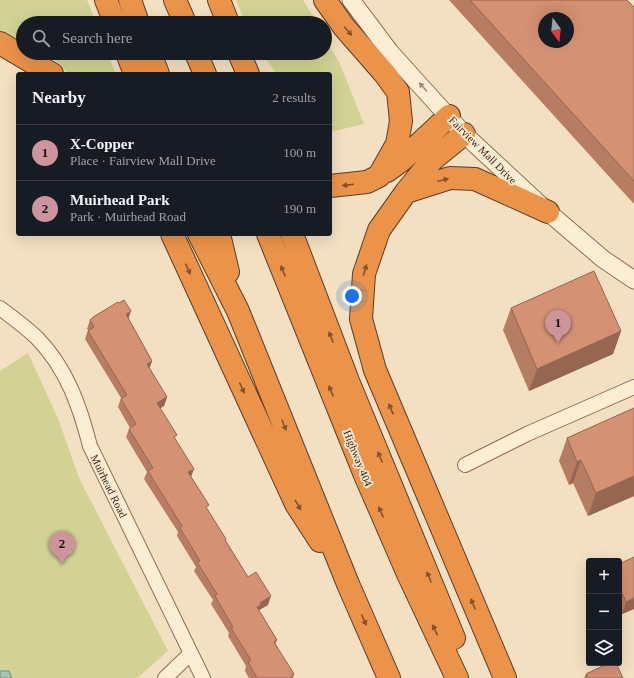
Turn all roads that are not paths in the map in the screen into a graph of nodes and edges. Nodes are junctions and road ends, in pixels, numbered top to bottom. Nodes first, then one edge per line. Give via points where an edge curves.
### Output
1 (106, 0) edge
2 (130, 0) edge
3 (176, 0) edge
4 (206, 0) edge
5 (219, 0) edge
6 (325, 0) edge
7 (351, 0) edge
8 (112, 16) edge
9 (136, 16) edge
10 (182, 16) edge
11 (212, 16) edge
12 (225, 16) edge
13 (0, 43) edge
14 (16, 53) edge
15 (29, 60) edge
16 (130, 60) edge
17 (153, 60) edge
18 (199, 60) edge
19 (228, 60) edge
20 (242, 60) edge
21 (49, 72) edge
22 (134, 72) edge
23 (157, 72) edge
24 (204, 72) edge
25 (232, 72) edge
26 (247, 72) edge
27 (449, 116) junction
28 (464, 134) junction
29 (379, 176) junction
30 (332, 186) edge
31 (406, 192) junction
32 (548, 212) junction
33 (173, 236) edge
34 (200, 236) edge
35 (219, 236) edge
36 (269, 236) edge
37 (293, 236) edge
38 (634, 280) edge
39 (0, 308) edge
40 (238, 311) junction
41 (634, 387) edge
42 (464, 465) dead end
43 (348, 584) junction
44 (190, 654) junction
45 (165, 678) edge
46 (203, 678) edge
47 (389, 678) edge
48 (457, 678) edge
49 (471, 678) edge
50 (505, 678) edge

1 - 8 highway
2 - 9 highway
3 - 10 highway
4 - 11 highway
5 - 12 highway
6 -> 29 highway via 398,92 401,121 397,144
27 -> 7 street, Fairview Mall Drive via 390,52
13 - 14 highway
15 - 21 highway
16 - 22 highway
17 - 23 highway
18 - 24 highway
19 - 25 highway
20 - 26 highway
27 - 28 street, Fairview Mall Drive
27 - 29 highway via 402,160
28 - 31 highway via 432,160
28 - 32 street, Fairview Mall Drive
29 -> 30 highway via 367,182
31 -> 32 highway via 450,178 475,179
50 -> 31 highway via 375,370 362,319 364,274 379,230
32 - 38 street, Fairview Mall Drive via 603,259
33 -> 43 highway via 296,504
34 - 40 highway
35 - 40 highway
48 -> 36 highway, Highway 404 via 365,476
49 -> 37 highway via 348,381
39 - 44 street, Muirhead Road via 38,339 59,365 81,413 90,446
40 -> 43 highway
41 - 42 street
43 -> 47 highway
44 - 45 street
44 - 46 street, Muirhead Road

